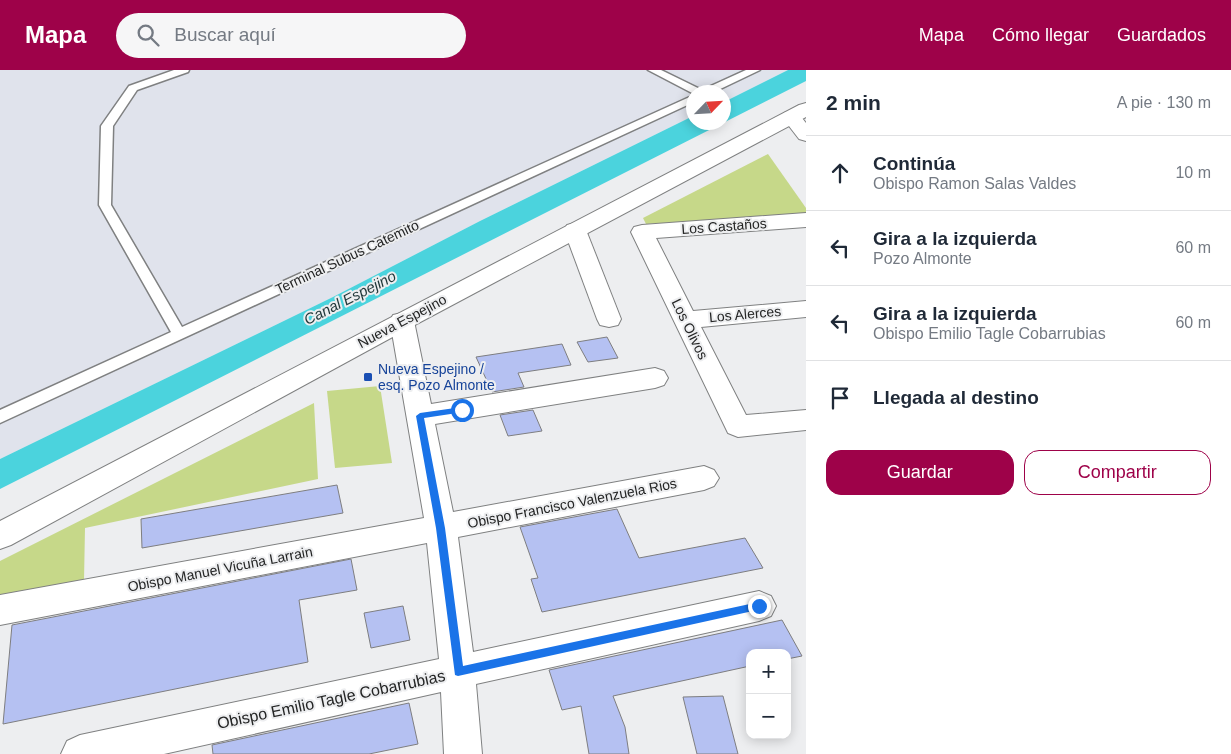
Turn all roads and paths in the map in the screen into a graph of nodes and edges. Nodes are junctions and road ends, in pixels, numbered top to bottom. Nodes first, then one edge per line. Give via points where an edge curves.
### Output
1 (184, 70) edge
2 (653, 70) edge
3 (755, 70) edge
4 (722, 85) edge
5 (686, 86) edge
6 (686, 102) edge
7 (801, 120) edge
8 (806, 220) edge
9 (575, 230) junction
10 (642, 232) joint
11 (806, 309) edge
12 (609, 319) dead end
13 (685, 320) junction
14 (402, 321) junction
15 (179, 334) junction
16 (655, 378) dead end
17 (420, 416) junction
18 (0, 417) edge
19 (806, 420) edge
20 (704, 478) dead end
21 (440, 528) junction
22 (0, 536) edge
23 (759, 606) dead end
24 (0, 610) edge
25 (458, 672) junction
26 (80, 754) edge
27 (463, 754) edge

1 - 15 lane via 132,88 107,126 105,205
2 - 5 lane
3 - 4 lane
6 - 15 lane, Terminal Subus Catemito
7 - 9 street, Nueva Espejino
8 - 10 street, Los Castaños
9 - 12 street
9 - 14 street, Nueva Espejino
10 - 13 street, Los Olivos
11 - 13 street, Los Alerces
13 - 19 street, Los Olivos via 738,426
14 - 17 street
14 - 22 street, Nueva Espejino
15 - 18 lane, Terminal Subus Catemito
16 - 17 street
17 - 21 street
20 - 21 street, Obispo Francisco Valenzuela Rios
21 - 24 street, Obispo Manuel Vicuña Larrain
21 - 25 street
23 - 25 street, Obispo Emilio Tagle Cobarrubias
25 - 26 street, Obispo Emilio Tagle Cobarrubias
25 - 27 street

